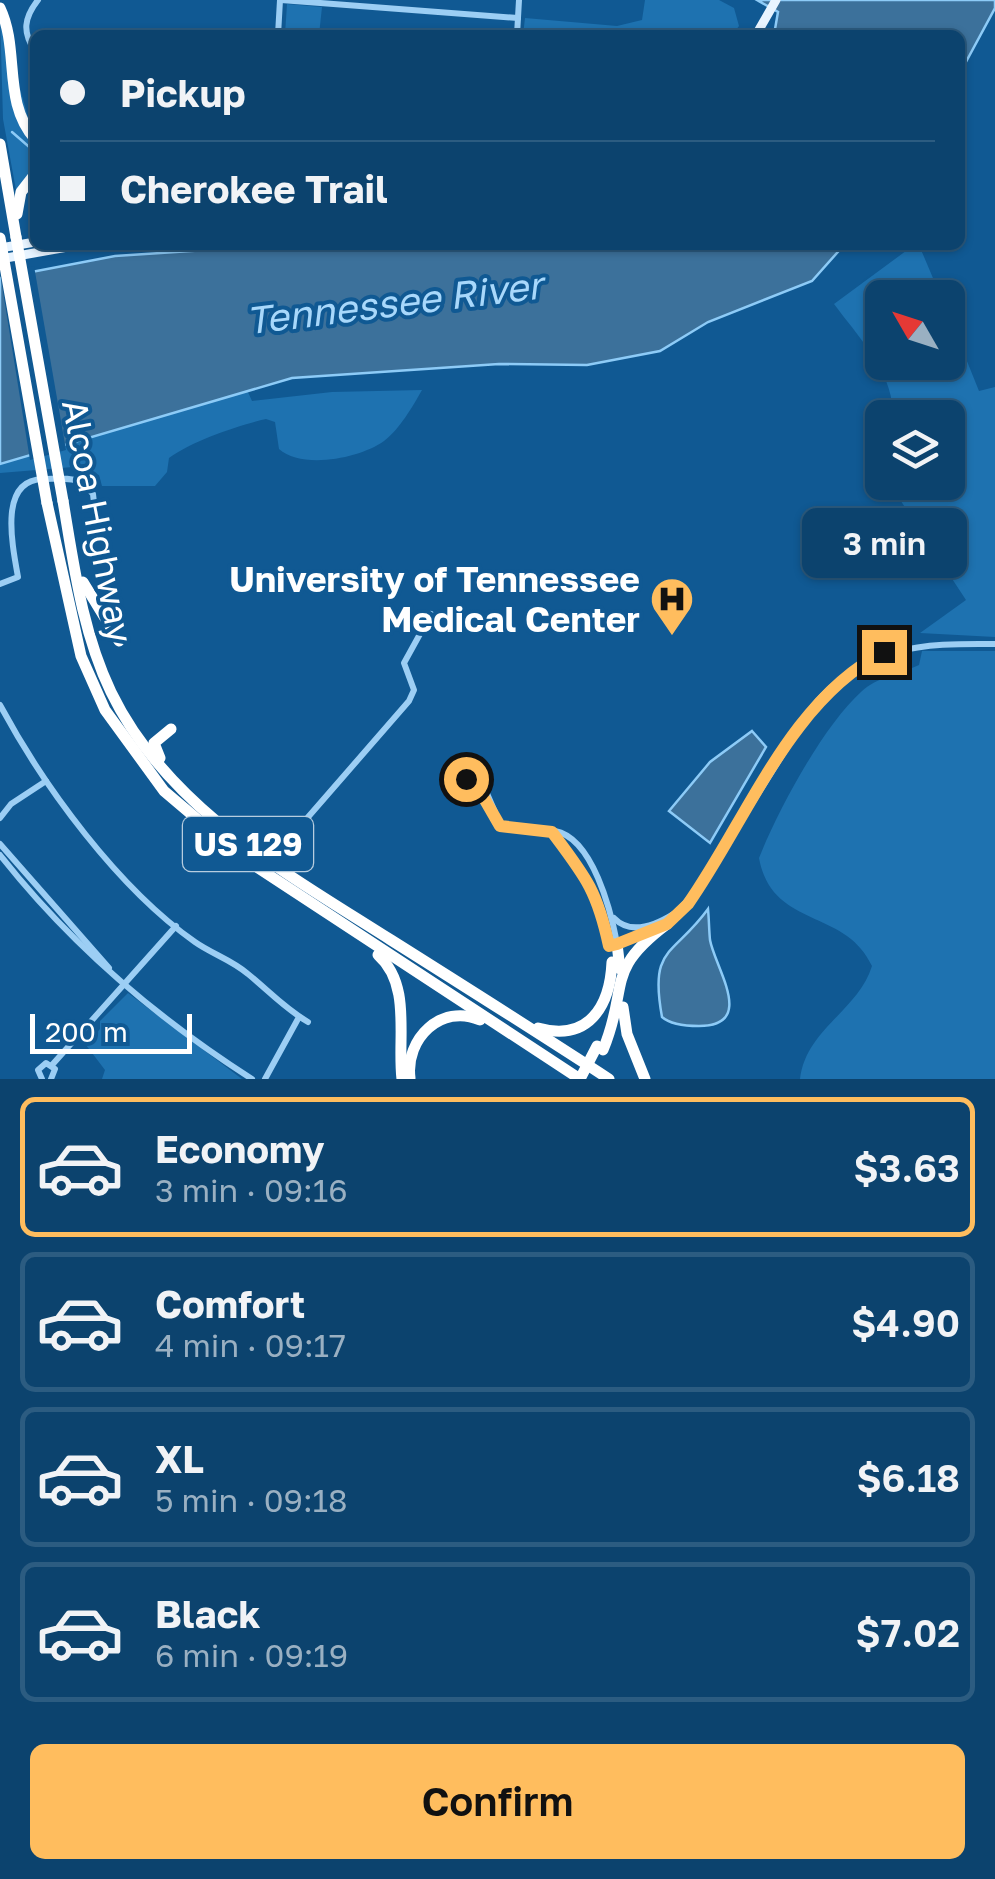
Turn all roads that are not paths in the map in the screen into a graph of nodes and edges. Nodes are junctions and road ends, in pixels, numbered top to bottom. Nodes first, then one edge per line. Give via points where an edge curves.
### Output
1 (38, 0) edge
2 (281, 0) edge
3 (519, 0) edge
4 (776, 0) edge
5 (302, 1) edge
6 (1, 10) edge
7 (518, 18) junction
8 (278, 30) edge
9 (517, 30) edge
10 (759, 30) edge
11 (30, 42) edge
12 (30, 130) edge
13 (0, 144) edge
14 (30, 180) edge
15 (15, 217) junction
16 (0, 238) edge
17 (30, 243) edge
18 (0, 248) edge
19 (51, 250) edge
20 (0, 259) edge
21 (66, 520) junction
22 (96, 520) dead end
23 (0, 584) edge
24 (431, 614) dead end
25 (120, 641) dead end
26 (995, 644) edge
27 (0, 705) edge
28 (172, 728) dead end
29 (46, 781) junction
30 (478, 782) dead end
31 (11, 804) junction
32 (0, 807) edge
33 (0, 818) edge
34 (552, 832) junction
35 (289, 839) dead end
36 (0, 844) edge
37 (257, 851) junction
38 (0, 855) edge
39 (292, 890) junction
40 (688, 904) junction
41 (612, 915) junction
42 (667, 924) junction
43 (176, 926) junction
44 (613, 946) junction
45 (616, 967) junction
46 (122, 982) junction
47 (300, 1017) junction
48 (308, 1022) dead end
49 (524, 1024) junction
50 (493, 1026) junction
51 (52, 1065) junction
52 (42, 1079) edge
53 (51, 1079) edge
54 (252, 1079) edge
55 (265, 1079) edge
56 (406, 1079) edge
57 (583, 1079) edge
58 (609, 1079) edge
59 (645, 1079) edge

1 - 11 street via 26,16
2 - 5 street
2 - 8 street
3 - 7 street
4 - 10 main road
5 - 7 street
6 - 12 highway via 16,104
7 - 9 street
13 - 15 highway, Alcoa Highway / US 129
14 - 15 highway
15 - 21 highway, Alcoa Highway / US 129, bridge
16 - 39 highway, Alcoa Highway / US 129, bridge via 70,624 105,710 187,815
17 - 18 main road
19 - 20 main road
21 - 25 highway via 86,592
21 - 37 highway, Alcoa Highway / US 129 via 96,658 124,714 182,791
22 - 23 street via 93,494 82,482 16,484 5,506 18,577
24 - 35 street via 404,663 414,690 410,701
26 - 40 street via 904,646 837,681 812,707
27 - 29 street
28 - 37 highway via 154,743 160,757
29 - 31 street
29 - 43 street
30 - 34 street via 508,828
31 - 32 street
31 - 33 street
34 - 41 street via 571,840 595,870
34 - 44 street via 584,870
36 - 46 street
37 - 49 highway, Alcoa Highway / US 129
38 - 46 street via 64,931
39 - 50 highway, Alcoa Highway / US 129
39 - 56 highway via 389,965 399,994
40 - 41 street via 637,928 622,926
40 - 42 street
41 - 44 street
42 - 44 street
42 - 45 highway
43 - 46 street
43 - 47 street
44 - 45 highway
45 - 49 highway via 605,1005 581,1028 563,1033
45 - 57 highway, bridge via 617,1016
45 - 59 highway via 627,1034
46 - 51 street
46 - 54 street
47 - 48 street
47 - 55 street
49 - 58 highway, Alcoa Highway / US 129
50 - 56 highway via 472,1016 435,1022 412,1048
50 - 57 highway, Alcoa Highway / US 129
51 - 52 street via 39,1067
51 - 53 street

